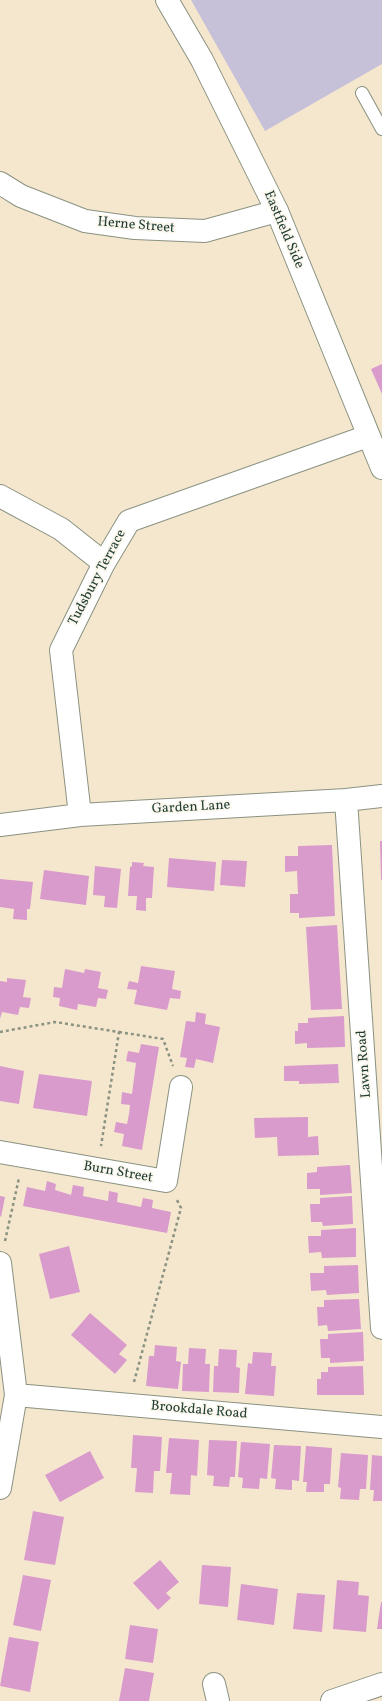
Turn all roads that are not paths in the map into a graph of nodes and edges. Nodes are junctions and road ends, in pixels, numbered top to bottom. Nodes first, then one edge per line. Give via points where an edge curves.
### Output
1 (166, 0) edge
2 (362, 93) dead end
3 (382, 129) edge
4 (0, 183) edge
5 (277, 211) junction
6 (368, 436) junction
7 (382, 468) edge
8 (0, 496) edge
9 (104, 563) junction
10 (382, 796) edge
11 (346, 800) junction
12 (80, 815) junction
13 (0, 825) edge
14 (181, 1088) road end
15 (0, 1152) edge
16 (0, 1263) edge
17 (382, 1328) edge
18 (16, 1395) junction
19 (382, 1427) edge
20 (0, 1488) edge
21 (382, 1684) edge
22 (332, 1701) edge

1 - 5 street, Eastfield Side via 202,60
2 - 3 lane
4 - 5 street, Herne Street via 21,196 85,221 135,228 205,231
5 - 6 street, Eastfield Side
6 - 7 street, Eastfield Side
6 - 9 street, Tudsbury Terrace via 129,521
8 - 9 street via 61,529
9 - 12 street, Tudsbury Terrace via 61,650
10 - 11 street, Garden Lane
11 - 12 street, Garden Lane
11 - 17 street, Lawn Road
12 - 13 street, Garden Lane
14 - 15 street, Burn Street via 166,1181
16 - 18 street
18 - 19 street, Brookdale Road
18 - 20 street
21 - 22 street

